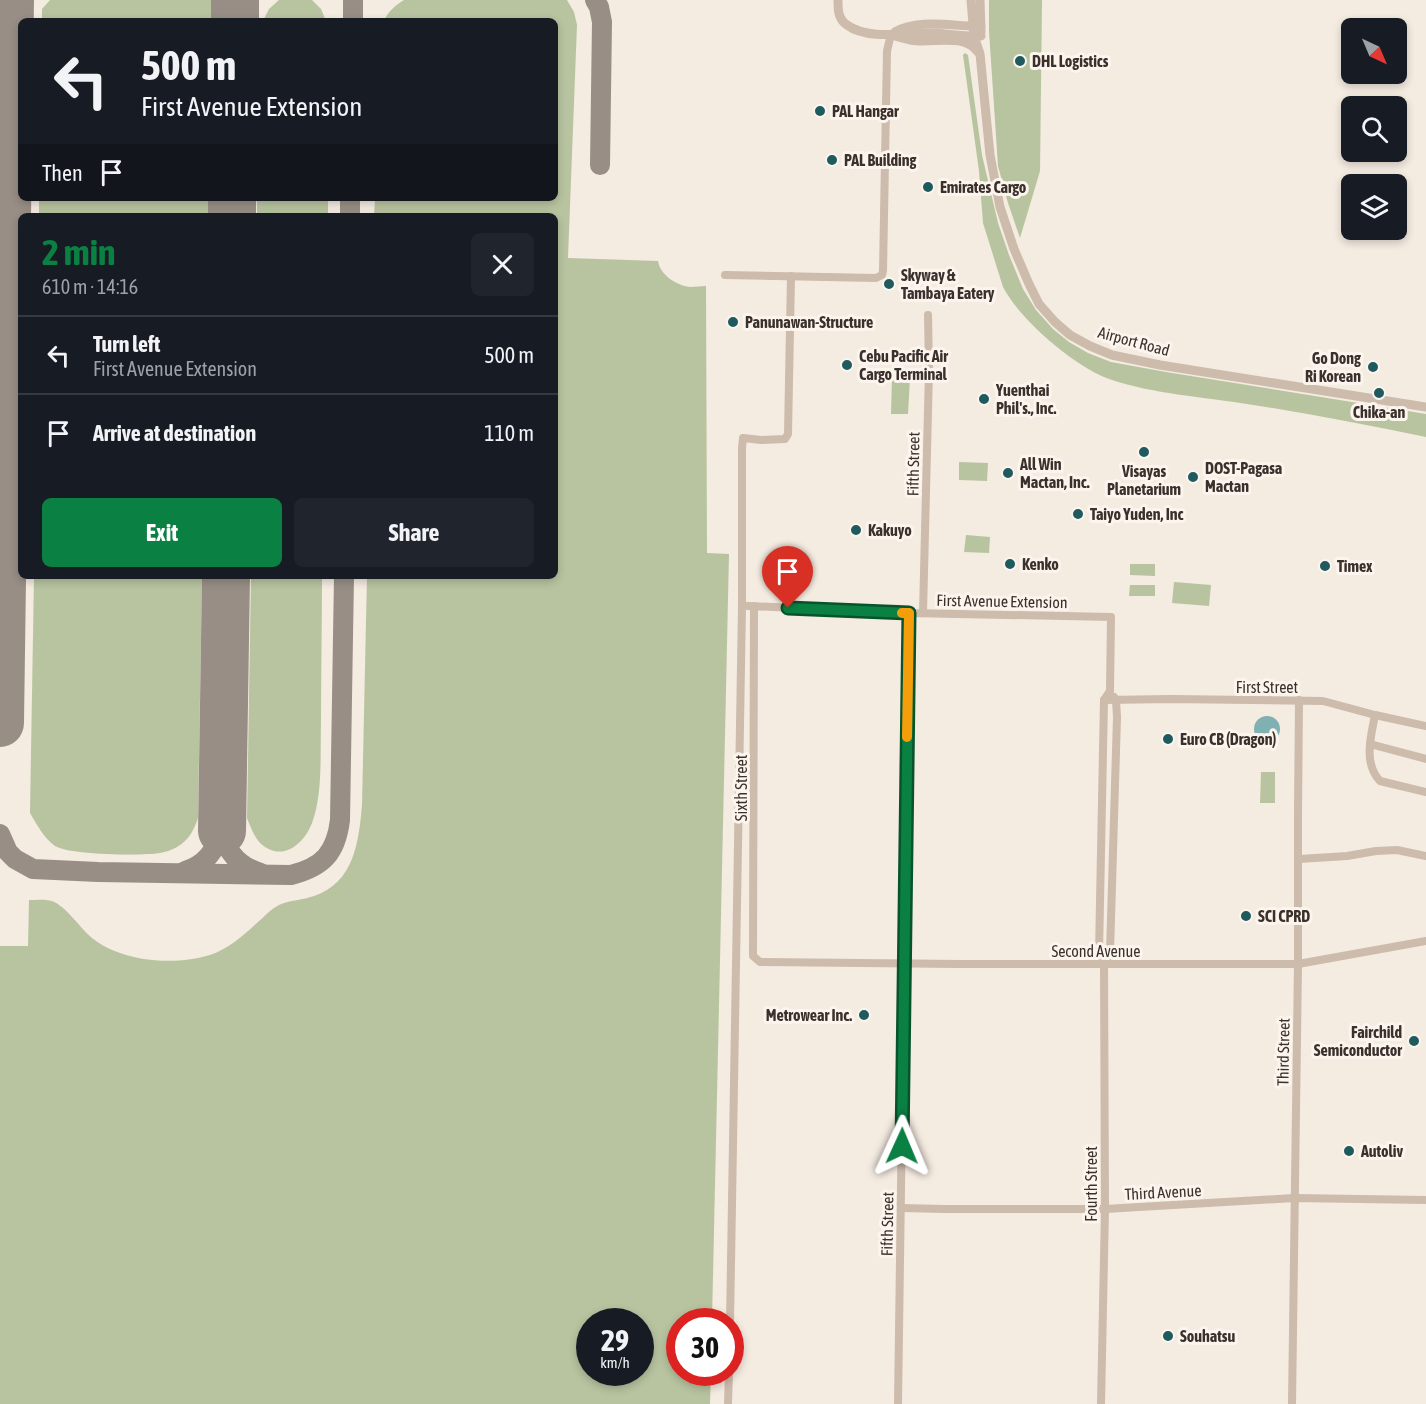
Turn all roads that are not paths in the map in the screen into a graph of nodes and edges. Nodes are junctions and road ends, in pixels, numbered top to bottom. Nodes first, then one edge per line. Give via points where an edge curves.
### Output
1 (838, 0) edge
2 (971, 0) edge
3 (980, 0) edge
4 (977, 26) junction
5 (891, 34) junction
6 (978, 36) junction
7 (980, 51) junction
8 (725, 275) dead end
9 (792, 276) junction
10 (928, 315) dead end
11 (1426, 407) edge
12 (751, 606) joint
13 (909, 613) junction
14 (923, 613) junction
15 (1110, 691) junction
16 (1104, 700) junction
17 (1116, 700) junction
18 (1299, 700) junction
19 (1375, 715) junction
20 (1104, 717) junction
21 (1117, 717) junction
22 (1426, 726) edge
23 (1370, 744) junction
24 (1426, 759) edge
25 (1103, 773) junction
26 (1115, 773) junction
27 (1426, 792) edge
28 (1102, 822) junction
29 (1114, 822) junction
30 (1426, 856) edge
31 (1299, 859) junction
32 (1101, 866) junction
33 (1113, 866) junction
34 (1426, 941) edge
35 (765, 963) joint
36 (905, 964) junction
37 (1298, 964) junction
38 (1104, 965) junction
39 (1294, 1198) junction
40 (1426, 1200) edge
41 (901, 1208) junction
42 (1105, 1209) junction
43 (730, 1308) edge
44 (729, 1386) edge
45 (728, 1404) edge
46 (898, 1404) edge
47 (1101, 1404) edge
48 (1292, 1404) edge

1 - 5 street via 839,15 847,26 865,33
2 - 4 street, Airport Road
3 - 4 street, Airport Road
4 - 5 street via 908,26
4 - 6 street, Airport Road
5 - 6 street
5 - 7 street via 917,41 966,42
5 - 9 street via 887,51 882,275
6 - 7 street, Airport Road
7 - 11 street, Airport Road via 990,155 1000,207 1039,304 1070,335 1112,355 1161,365
8 - 9 street
9 - 43 street via 788,434 785,439 743,438 742,448
10 - 14 street, Fifth Street
12 - 13 street, First Avenue Extension
12 - 35 street, Sixth Street via 753,956
13 - 14 street, First Avenue Extension
13 - 36 street, Fifth Street
14 - 15 street, First Avenue Extension via 1111,617
15 - 16 street
15 - 17 street
16 - 17 street, First Street
16 - 20 street, Fourth Street
17 - 18 street, First Street
17 - 21 street, Fourth Street
18 - 19 street, First Street via 1323,701
18 - 31 street, Third Street
19 - 22 street, First Street
19 - 23 street
20 - 21 street
20 - 25 street, Fourth Street
21 - 26 street, Fourth Street
23 - 24 street
23 - 27 street via 1372,770 1380,781
25 - 26 street
25 - 28 street, Fourth Street
26 - 29 street, Fourth Street
28 - 29 street
28 - 32 street, Fourth Street
29 - 33 street, Fourth Street
30 - 31 street via 1397,850
31 - 37 street, Third Street
32 - 33 street
32 - 38 street, Fourth Street via 1099,953
33 - 38 street, Fourth Street via 1110,953
34 - 37 street, Second Avenue
35 - 36 street, Second Avenue
36 - 38 street, Second Avenue
36 - 41 street, Fifth Street
37 - 38 street, Second Avenue
37 - 39 street, Third Street
38 - 42 street, Fourth Street
39 - 40 street, Third Avenue
39 - 42 street, Third Avenue
39 - 48 street, Third Street
41 - 42 street, Third Avenue
41 - 46 street, Fifth Street
42 - 47 street, Fourth Street
44 - 45 street

